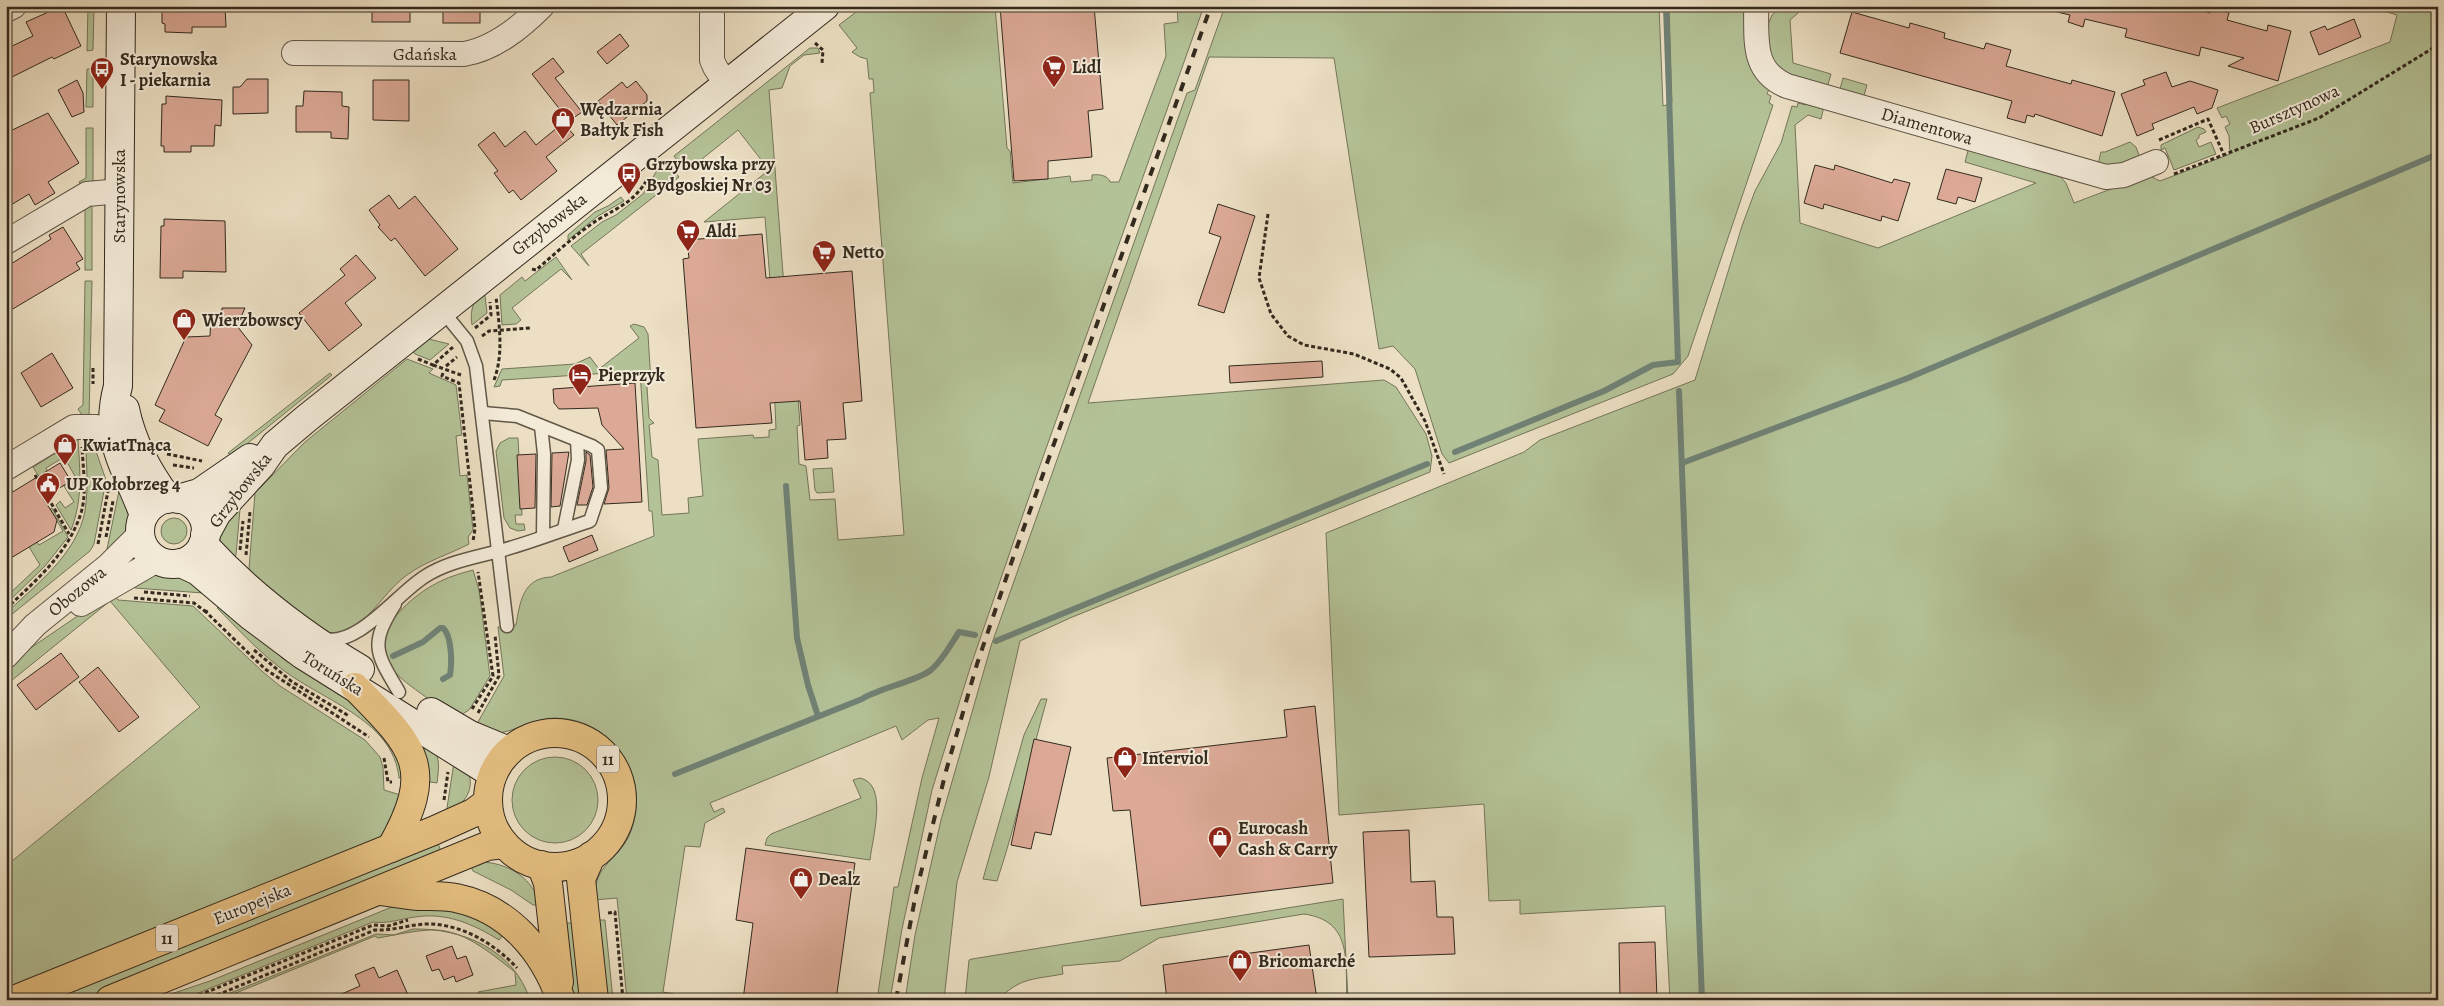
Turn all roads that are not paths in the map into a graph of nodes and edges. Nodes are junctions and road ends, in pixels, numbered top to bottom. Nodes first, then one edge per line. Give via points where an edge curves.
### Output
1 (14, 6) edge
2 (121, 6) edge
3 (542, 6) edge
4 (712, 6) edge
5 (825, 6) edge
6 (1756, 6) edge
7 (6, 10) edge
8 (294, 53) dead end
9 (726, 84) junction
10 (2156, 162) road end
11 (120, 191) junction
12 (6, 242) edge
13 (441, 310) junction
14 (118, 386) junction
15 (489, 414) junction
16 (541, 426) junction
17 (114, 436) junction
18 (577, 440) junction
19 (275, 445) junction
20 (6, 468) edge
21 (173, 499) junction
22 (142, 525) junction
23 (564, 530) junction
24 (543, 536) junction
25 (204, 540) junction
26 (498, 551) junction
27 (169, 562) junction
28 (399, 597) junction
29 (501, 627) road end
30 (307, 633) junction
31 (11, 652) edge
32 (356, 687) junction
33 (399, 692) junction
34 (510, 751) junction
35 (493, 774) junction
36 (488, 802) junction
37 (504, 844) junction
38 (391, 848) junction
39 (591, 856) junction
40 (541, 865) junction
41 (376, 891) junction
42 (14, 1000) edge
43 (110, 1000) edge
44 (561, 1000) edge
45 (594, 1000) edge

1 - 7 street
2 - 11 street, Starynowska
3 - 8 street, Gdańska via 482,51 464,54
4 - 9 street via 712,60
5 - 9 street, Grzybowska
6 - 10 street, Diamentowa via 1757,46 1761,62 1770,77 1787,86 2106,177 2124,175
9 - 13 street, Grzybowska
11 - 12 street via 87,194
11 - 14 street, Starynowska
13 - 15 lane via 472,352
13 - 19 street, Grzybowska
14 - 17 street, Starynowska via 113,404
14 - 21 street, Starynowska via 132,436 149,473
15 - 16 lane via 517,416
15 - 26 lane
16 - 18 lane
16 - 24 lane
17 - 20 street via 96,427 74,427
17 - 22 street, Starynowska
18 - 23 lane via 578,460
18 - 23 lane via 598,450 601,488 590,521
19 - 21 street, Grzybowska via 254,455 199,492
19 - 25 street, Grzybowska via 217,513
21 - 22 street via 157,503
21 - 25 street via 190,503 199,512 204,523
22 - 27 street via 145,550
22 - 31 street, Obozowa via 109,565 35,625
23 - 24 lane
24 - 26 lane
25 - 27 street via 194,556
25 - 30 street, Toruńska via 255,594
26 - 28 lane via 444,567 424,577
26 - 29 lane
27 - 31 street, Obozowa via 82,603
27 - 32 street, Toruńska via 198,571 303,655
28 - 30 lane via 352,636 328,640
28 - 33 lane via 380,630 378,648 380,658
30 - 33 street, Toruńska
32 - 35 street, Toruńska
32 - 38 main road via 394,726 414,759 416,785 412,807
33 - 34 street, Toruńska via 470,735
34 - 35 main road, 11
34 - 39 main road, 11 via 535,736 557,733 585,740 608,759 620,785 620,814 608,841
35 - 36 main road, 11
36 - 37 main road, 11 via 493,824
36 - 38 main road, Europejska / 11 via 473,813
37 - 40 main road, 11 via 521,857
37 - 41 main road, Europejska / 11 via 487,846
38 - 42 main road, Europejska / 11
39 - 40 main road, 11 via 570,865
39 - 45 main road, 11 via 581,879
40 - 44 main road via 548,883
41 - 43 main road, Europejska / 11
41 - 44 main road via 455,897 487,908 511,924 531,945 547,966

